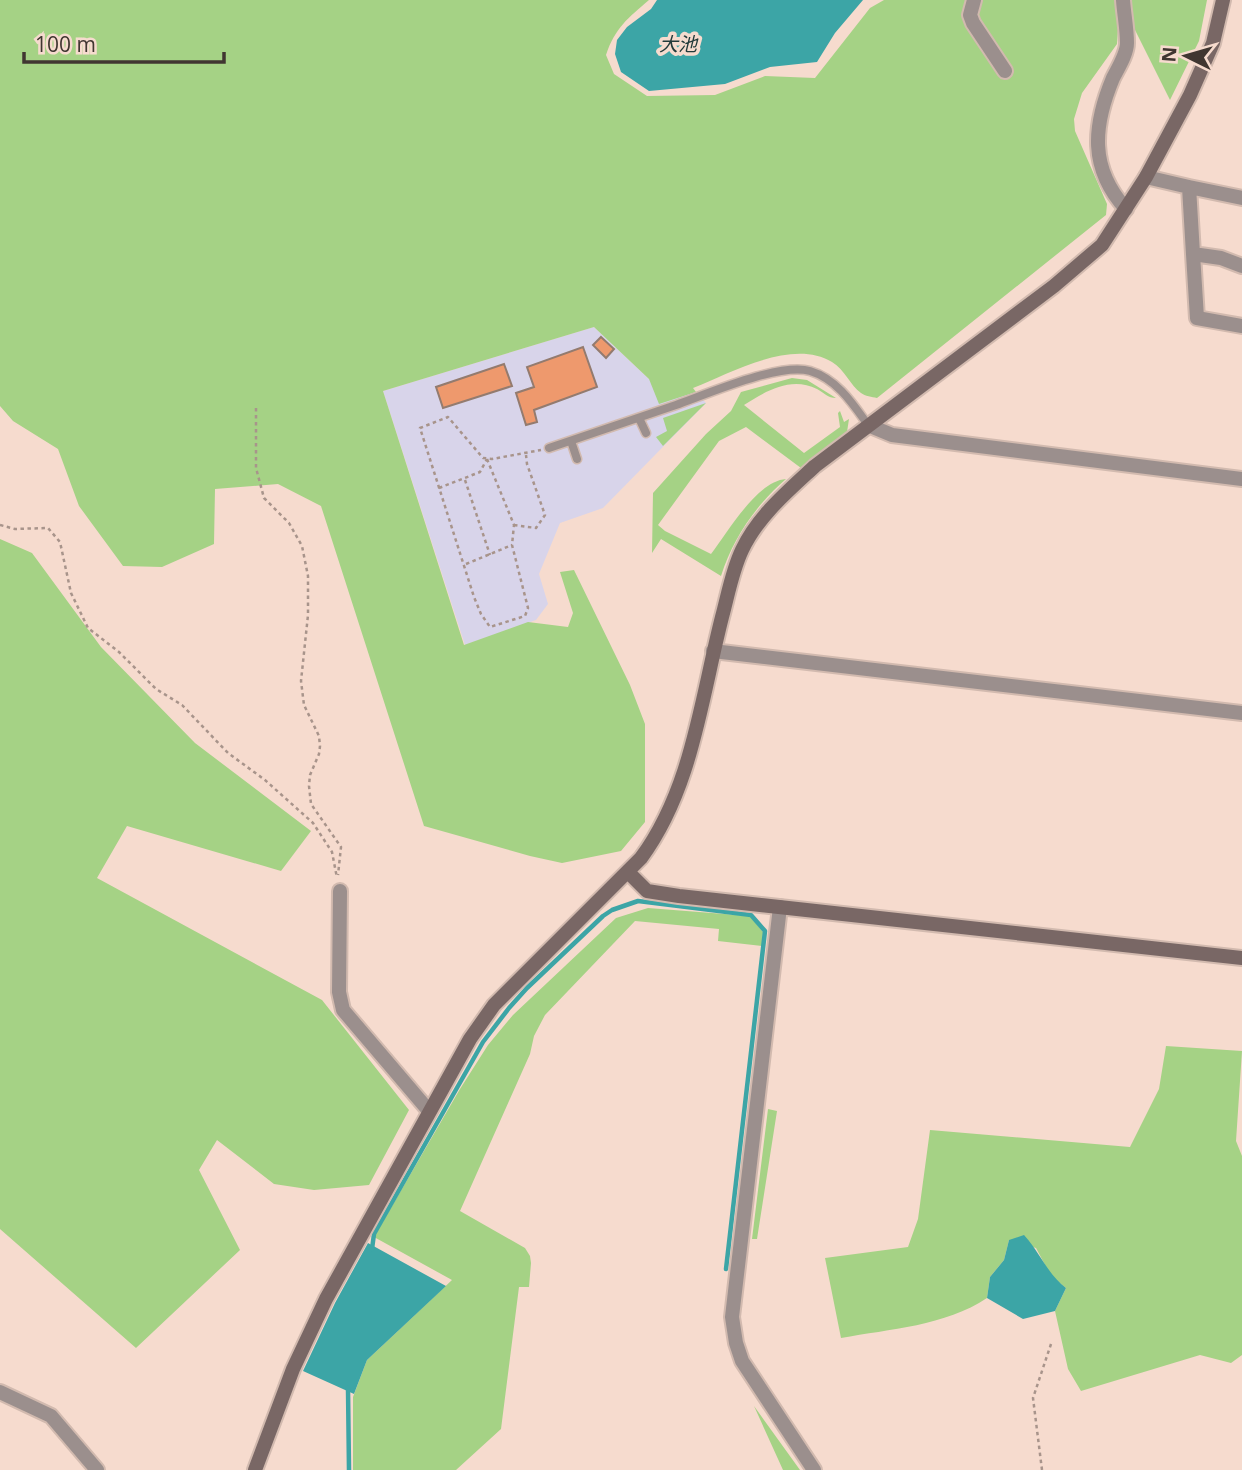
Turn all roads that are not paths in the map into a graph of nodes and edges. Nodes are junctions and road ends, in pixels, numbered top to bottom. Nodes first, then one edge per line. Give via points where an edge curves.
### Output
1 (974, 0) edge
2 (1123, 0) edge
3 (1223, 0) edge
4 (1005, 71) dead end
5 (1146, 177) junction
6 (1189, 187) junction
7 (1242, 198) edge
8 (1125, 209) junction
9 (1193, 254) junction
10 (1242, 266) edge
11 (1242, 326) edge
12 (639, 418) junction
13 (869, 425) junction
14 (646, 433) dead end
15 (571, 441) junction
16 (549, 448) road end
17 (577, 459) dead end
18 (1242, 479) edge
19 (713, 651) junction
20 (1242, 713) edge
21 (628, 872) junction
22 (340, 891) dead end
23 (780, 907) junction
24 (1242, 958) edge
25 (429, 1111) junction
26 (0, 1392) edge
27 (97, 1470) edge
28 (255, 1470) edge
29 (814, 1470) edge

1 - 4 street via 973,23
2 - 8 street via 1127,45 1104,99 1097,146 1102,172
3 - 5 street via 1209,53
5 - 6 street
5 - 8 street
6 - 7 street
6 - 9 street
8 - 13 street via 1102,245 1054,286
9 - 10 street
9 - 11 street via 1196,318
12 - 13 lane via 747,380 792,370 809,371 834,384
12 - 14 lane
12 - 15 lane
13 - 18 street via 892,435
13 - 19 street via 815,466 756,526 734,573
15 - 16 lane
15 - 17 lane
19 - 20 street
19 - 21 street via 672,808 655,839
21 - 23 street via 647,891
21 - 25 street via 494,1005
22 - 25 street via 342,1010
23 - 24 street
23 - 29 street via 732,1317 743,1361
25 - 28 street via 326,1299 293,1369
26 - 27 street via 51,1416

